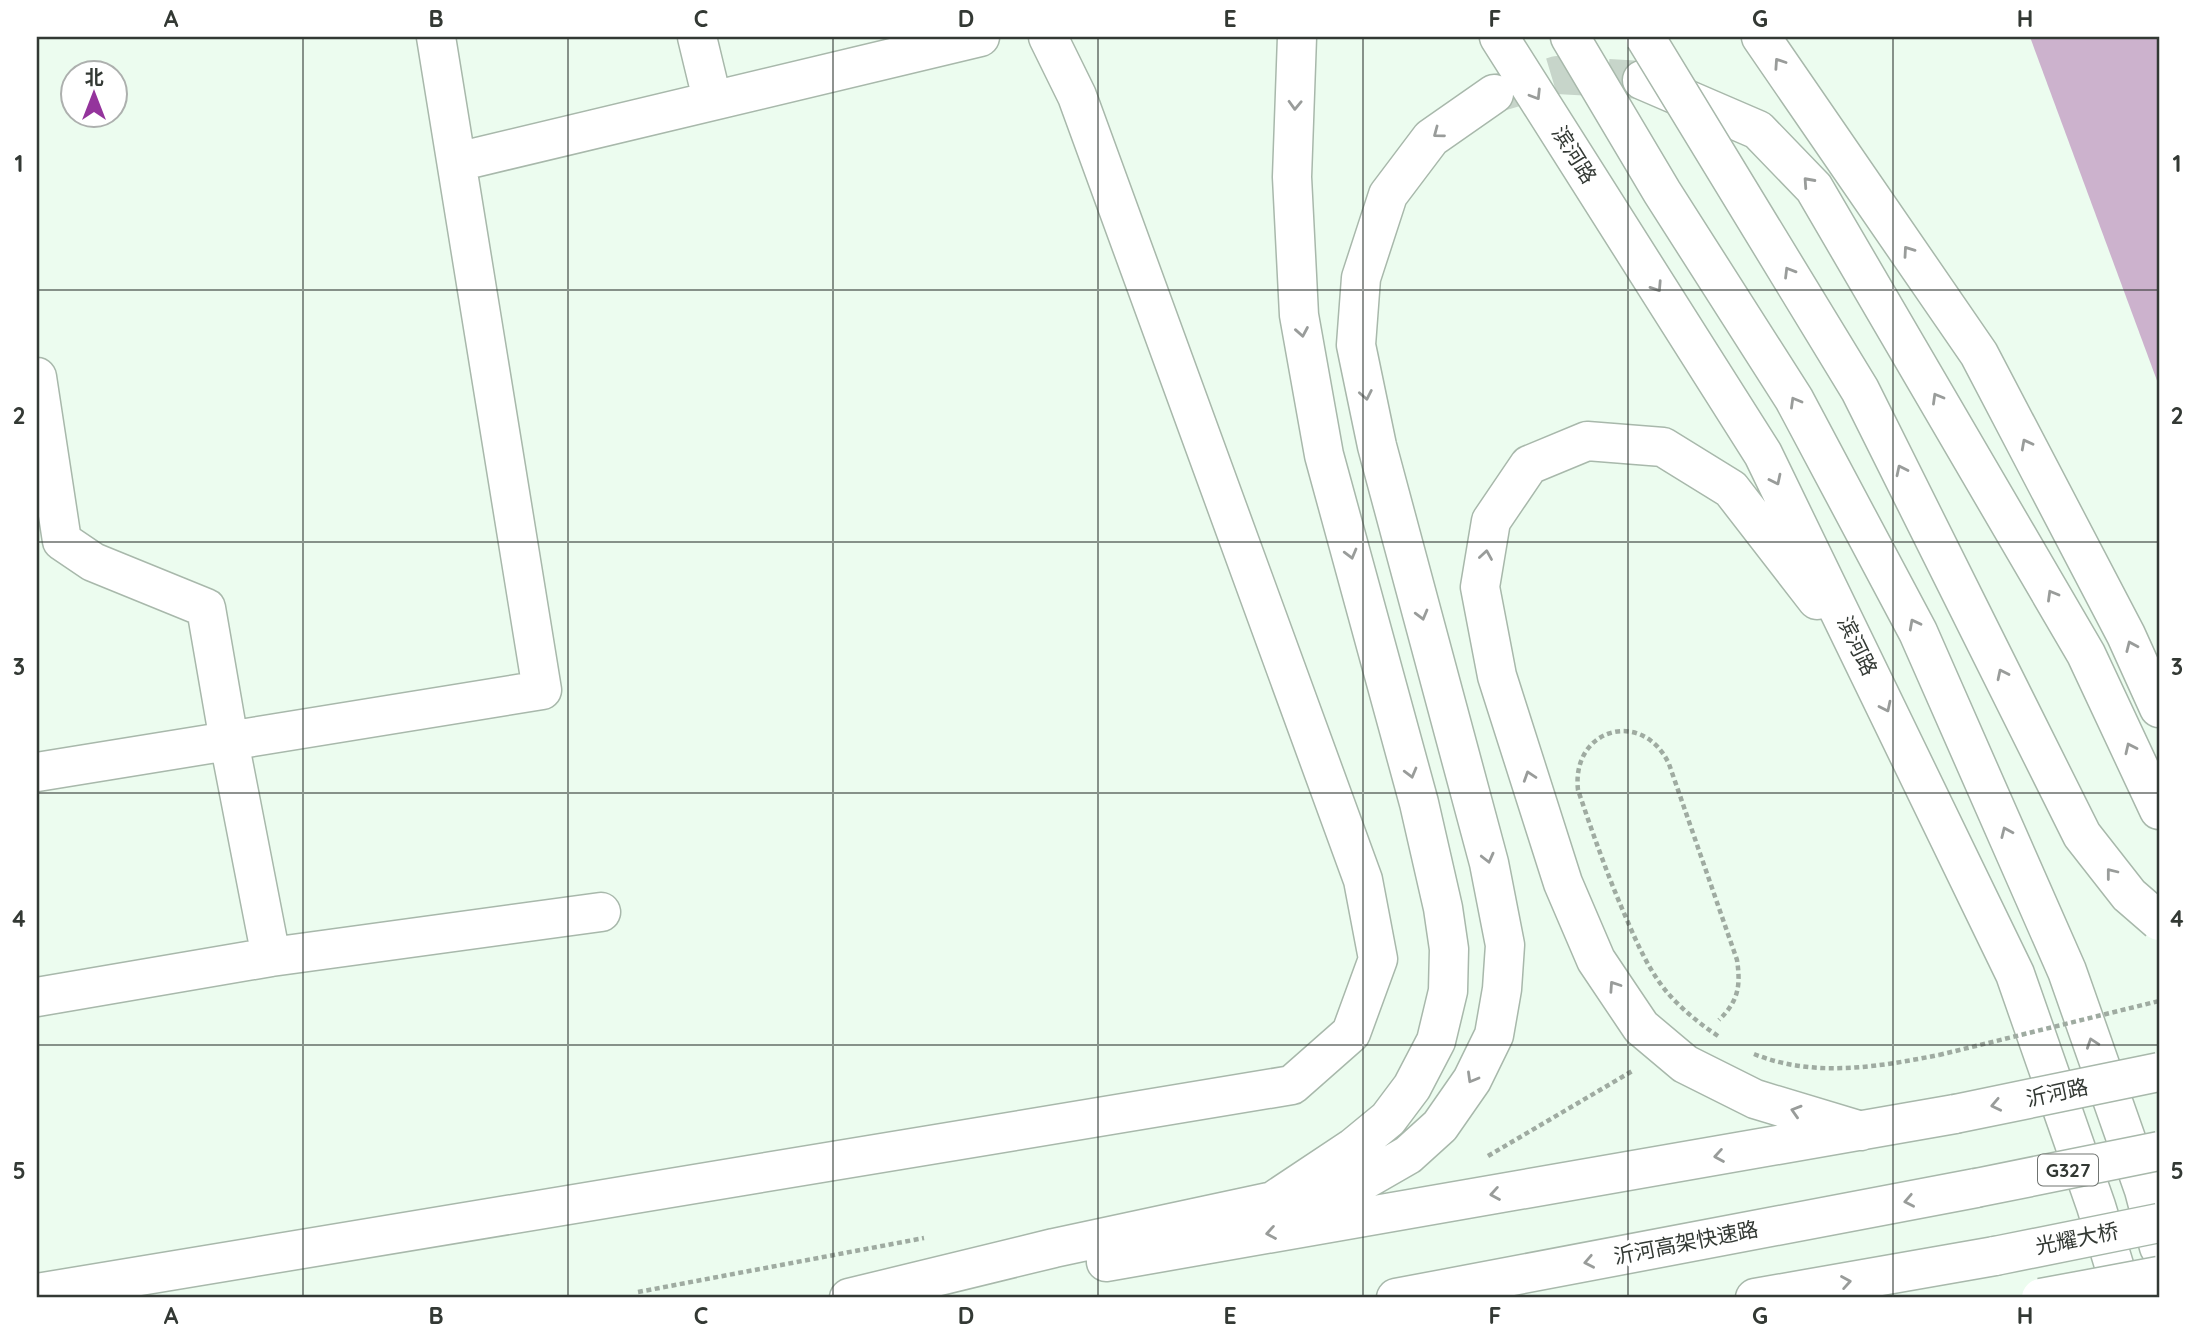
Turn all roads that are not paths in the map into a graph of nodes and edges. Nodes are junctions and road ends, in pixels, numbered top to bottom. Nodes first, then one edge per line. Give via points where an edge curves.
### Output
1 (436, 37) edge
2 (697, 37) edge
3 (980, 37) edge
4 (1048, 37) edge
5 (1297, 37) edge
6 (1499, 37) edge
7 (1570, 37) edge
8 (1645, 37) edge
9 (1761, 37) edge
10 (1642, 80) tunnel mouth
11 (1494, 94) tunnel mouth
12 (712, 99) junction
13 (457, 162) junction
14 (37, 377) edge
15 (1865, 663) junction
16 (2159, 708) edge
17 (229, 741) junction
18 (37, 772) edge
19 (2159, 810) edge
20 (601, 912) dead end
21 (2159, 921) edge
22 (271, 957) junction
23 (37, 997) edge
24 (2159, 1072) edge
25 (1861, 1131) junction
26 (2159, 1151) edge
27 (1273, 1201) junction
28 (2159, 1223) edge
29 (2159, 1247) edge
30 (2159, 1276) edge
31 (37, 1293) edge
32 (849, 1298) edge
33 (879, 1298) edge
34 (1396, 1298) edge
35 (1755, 1298) edge
36 (2041, 1298) edge
37 (2124, 1298) edge

1 - 13 main road
2 - 12 main road
3 - 12 main road
4 - 31 main road via 1077,96 1363,880 1378,959 1351,1032 1292,1086
5 -> 27 main road via 1292,177 1299,315 1324,455 1419,803 1449,949 1448,991 1436,1041 1412,1087 1388,1119 1354,1147
6 -> 15 main road, 滨河路 via 1763,454
29 -> 7 main road via 2144,1190 2067,971 1918,632 1794,400
21 -> 8 main road, bridge via 2129,895 2082,835 1860,390
16 -> 9 main road via 2126,635 1979,354
19 -> 10 main road via 2086,654 1814,188 1758,130
11 -> 27 main road via 1431,138 1388,195 1361,278 1356,345 1377,446 1489,863 1505,945 1494,1035 1472,1080 1440,1126 1408,1155 1368,1178
12 - 13 main road
13 - 17 main road via 542,690
14 - 17 main road via 62,541 93,562 206,608
25 -> 15 main road via 1755,1099 1685,1064 1641,1027 1596,960 1563,883 1497,676 1480,587 1491,520 1529,465 1587,441 1663,447 1731,489
15 -> 37 main road, 滨河路 via 2015,974
17 - 18 main road
17 - 22 main road
20 - 22 main road
22 - 23 main road
24 -> 25 main road, 沂河路, bridge
25 -> 33 main road, 沂河路
26 -> 34 main road, 沂河高架快速路 / G327, bridge
27 - 32 main road
35 -> 28 main road, 光耀大桥, bridge
30 - 36 main road, bridge

